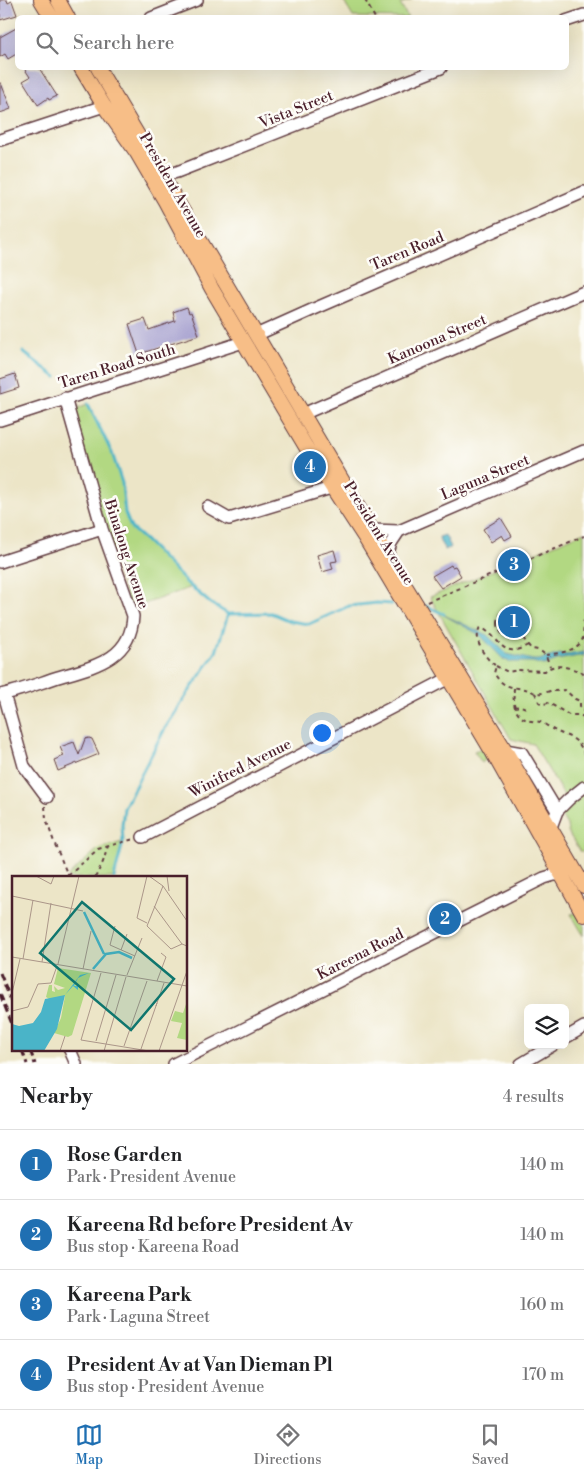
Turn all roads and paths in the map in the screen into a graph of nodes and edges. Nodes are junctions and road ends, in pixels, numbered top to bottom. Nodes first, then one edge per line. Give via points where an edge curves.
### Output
1 (41, 0) edge
2 (58, 0) edge
3 (197, 0) edge
4 (364, 0) edge
5 (175, 4) edge
6 (50, 15) edge
7 (66, 15) edge
8 (156, 15) edge
9 (373, 15) edge
10 (584, 15) edge
11 (569, 20) edge
12 (83, 70) edge
13 (99, 70) edge
14 (436, 70) edge
15 (111, 104) junction
16 (0, 140) edge
17 (162, 176) junction
18 (584, 192) edge
19 (584, 292) edge
20 (256, 335) junction
21 (243, 342) junction
22 (66, 398) junction
23 (303, 414) junction
24 (0, 420) edge
25 (584, 451) edge
26 (337, 485) junction
27 (208, 507) dead end
28 (102, 529) junction
29 (372, 530) junction
30 (398, 531) junction
31 (584, 536) edge
32 (387, 556) junction
33 (0, 562) edge
34 (417, 606) junction
35 (584, 617) edge
36 (584, 625) edge
37 (522, 637) junction
38 (583, 638) edge
39 (528, 646) junction
40 (546, 655) junction
41 (496, 666) junction
42 (550, 666) junction
43 (584, 674) edge
44 (453, 675) junction
45 (514, 688) junction
46 (535, 693) junction
47 (2, 695) edge
48 (582, 701) edge
49 (514, 707) junction
50 (528, 709) dead end
51 (584, 712) edge
52 (584, 718) edge
53 (506, 750) junction
54 (584, 752) edge
55 (584, 787) edge
56 (47, 797) joint
57 (556, 811) junction
58 (551, 827) junction
59 (143, 836) dead end
60 (123, 842) dead end
61 (108, 846) junction
62 (580, 872) edge
63 (561, 875) junction
64 (68, 876) edge
65 (69, 876) edge
66 (96, 876) edge
67 (584, 886) edge
68 (584, 915) edge
69 (584, 1027) edge
70 (569, 1036) edge
71 (546, 1049) edge
72 (71, 1052) edge
73 (76, 1064) edge
74 (174, 1064) edge
75 (521, 1064) edge

1 - 6 main road
2 - 7 main road
3 - 5 street
4 - 9 path
5 - 8 street
10 - 11 street
12 - 15 main road, President Avenue
13 - 15 main road, President Avenue
14 - 17 street, Vista Street
15 - 16 street
15 - 17 main road, President Avenue
15 - 21 main road, President Avenue via 128,140
17 - 20 main road, President Avenue
18 - 20 street, Taren Road
19 - 23 street, Kanoona Street
20 - 21 main road, Taren Road
20 - 23 main road, President Avenue
21 - 22 street, Taren Road South
21 - 26 main road, President Avenue
22 - 24 street, Taren Road South
22 - 28 street, Binalong Avenue
23 - 26 main road, President Avenue
25 - 30 street, Laguna Street
26 - 27 street via 229,519
26 - 29 main road, President Avenue
26 - 44 main road, President Avenue via 359,527
28 - 33 street
28 - 47 street, Binalong Avenue via 133,616 127,642 104,662
29 - 30 street, Laguna Street
29 - 32 main road, President Avenue
30 - 32 street
31 - 34 path
32 - 34 main road, President Avenue
34 - 44 main road, President Avenue
35 - 36 path
36 - 38 path
37 - 37 path via 530,626 528,616 521,609 506,610 499,623 502,632 510,638
37 - 39 path
38 - 40 path via 567,651
39 - 40 path
39 - 41 path via 510,651 500,646 487,631 479,629 476,635 478,643
40 - 42 path
41 - 42 path via 508,672 545,671
41 - 45 path via 494,673 498,679 507,687
42 - 43 path
44 - 53 main road, President Avenue
44 - 59 street, Winifred Avenue
44 - 63 main road, President Avenue
45 - 46 path
45 - 49 path
46 - 48 path via 565,690
46 - 52 path via 542,704 549,703 569,715
47 - 56 street via 24,766
48 - 51 path via 580,706
49 - 50 path
49 - 54 path via 525,720 540,722 576,740
53 - 57 street via 522,753
53 - 58 main road, President Avenue
55 - 57 street
56 - 64 path via 44,805 46,819
57 - 58 street
58 - 62 main road, President Avenue
60 - 61 path
61 - 65 path via 98,849
61 - 66 path
62 - 63 main road
62 - 67 main road, President Avenue
63 - 68 main road, President Avenue
63 - 74 street, Kareena Road via 544,878
69 - 70 street
71 - 75 street
72 - 73 street

